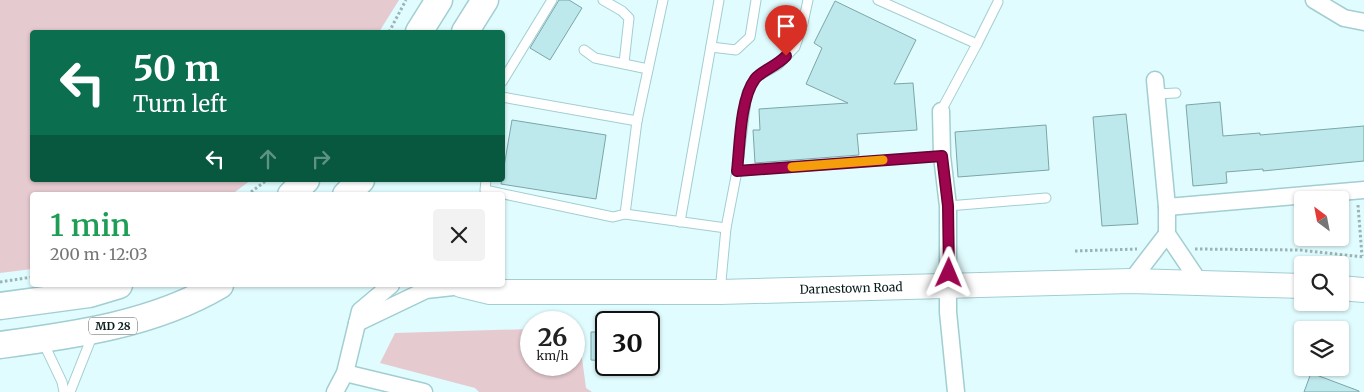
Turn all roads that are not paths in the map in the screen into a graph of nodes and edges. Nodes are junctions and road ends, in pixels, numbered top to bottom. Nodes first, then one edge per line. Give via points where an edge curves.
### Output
1 (439, 0) edge
2 (486, 0) edge
3 (552, 0) edge
4 (603, 0) edge
5 (663, 0) edge
6 (719, 0) edge
7 (756, 0) edge
8 (808, 0) edge
9 (878, 0) edge
10 (1314, 0) edge
11 (997, 1) edge
12 (1364, 22) edge
13 (420, 30) edge
14 (466, 30) edge
15 (977, 44) junction
16 (711, 47) junction
17 (584, 50) dead end
18 (624, 63) junction
19 (648, 69) junction
20 (505, 77) edge
21 (1155, 87) joint
22 (1176, 93) dead end
23 (505, 98) edge
24 (941, 111) joint
25 (637, 121) junction
26 (942, 156) junction
27 (737, 171) junction
28 (304, 182) edge
29 (486, 182) edge
30 (1360, 190) edge
31 (294, 192) edge
32 (494, 192) edge
33 (505, 194) edge
34 (1046, 198) dead end
35 (948, 206) junction
36 (1166, 207) junction
37 (625, 214) junction
38 (680, 222) junction
39 (726, 228) junction
40 (1167, 234) junction
41 (1131, 281) junction
42 (1200, 283) junction
43 (949, 286) junction
44 (1294, 286) edge
45 (112, 287) edge
46 (215, 287) edge
47 (389, 287) edge
48 (447, 287) edge
49 (469, 287) edge
50 (1349, 289) edge
51 (1364, 290) edge
52 (720, 292) junction
53 (0, 306) edge
54 (358, 323) junction
55 (95, 330) junction
56 (41, 339) junction
57 (0, 345) edge
58 (345, 373) junction
59 (64, 392) edge
60 (70, 392) edge
61 (335, 392) edge
62 (424, 392) edge
63 (956, 392) edge

1 - 13 main road
2 - 14 main road
3 - 20 lane
4 - 18 lane via 629,18
5 - 19 lane
6 - 16 lane
7 - 16 lane via 750,36 736,50
8 - 27 lane via 795,47 778,65 756,77 747,93
9 - 15 lane
10 - 12 street via 1344,18
11 - 15 lane
15 - 24 lane
16 - 38 lane
17 - 18 lane via 595,58
18 - 19 lane
19 - 25 lane
21 - 22 lane
21 - 36 street
23 - 25 lane
24 - 26 street
25 - 37 lane
26 - 27 lane
26 - 35 street
27 - 39 lane
28 - 31 main road
29 - 32 lane via 485,190
30 - 36 street
33 - 37 lane via 613,217
34 - 35 lane
35 - 43 street
36 - 40 street
37 - 38 lane
38 - 39 lane
39 - 52 lane
40 - 41 street
40 - 42 street
41 - 42 main road, Darnestown Road
41 - 43 main road, Darnestown Road
42 - 44 main road, Darnestown Road
43 - 52 main road, Darnestown Road
43 - 63 street via 948,312
45 - 53 main road via 89,294
46 - 55 main road, MD 28 via 159,312
47 - 54 street via 360,311
48 - 54 street via 426,290
49 - 52 main road, Darnestown Road via 490,292
50 - 51 main road
54 - 58 street
55 - 56 main road, MD 28
55 - 60 lane
56 - 57 main road, MD 28
56 - 59 lane
58 - 61 street
58 - 62 street

